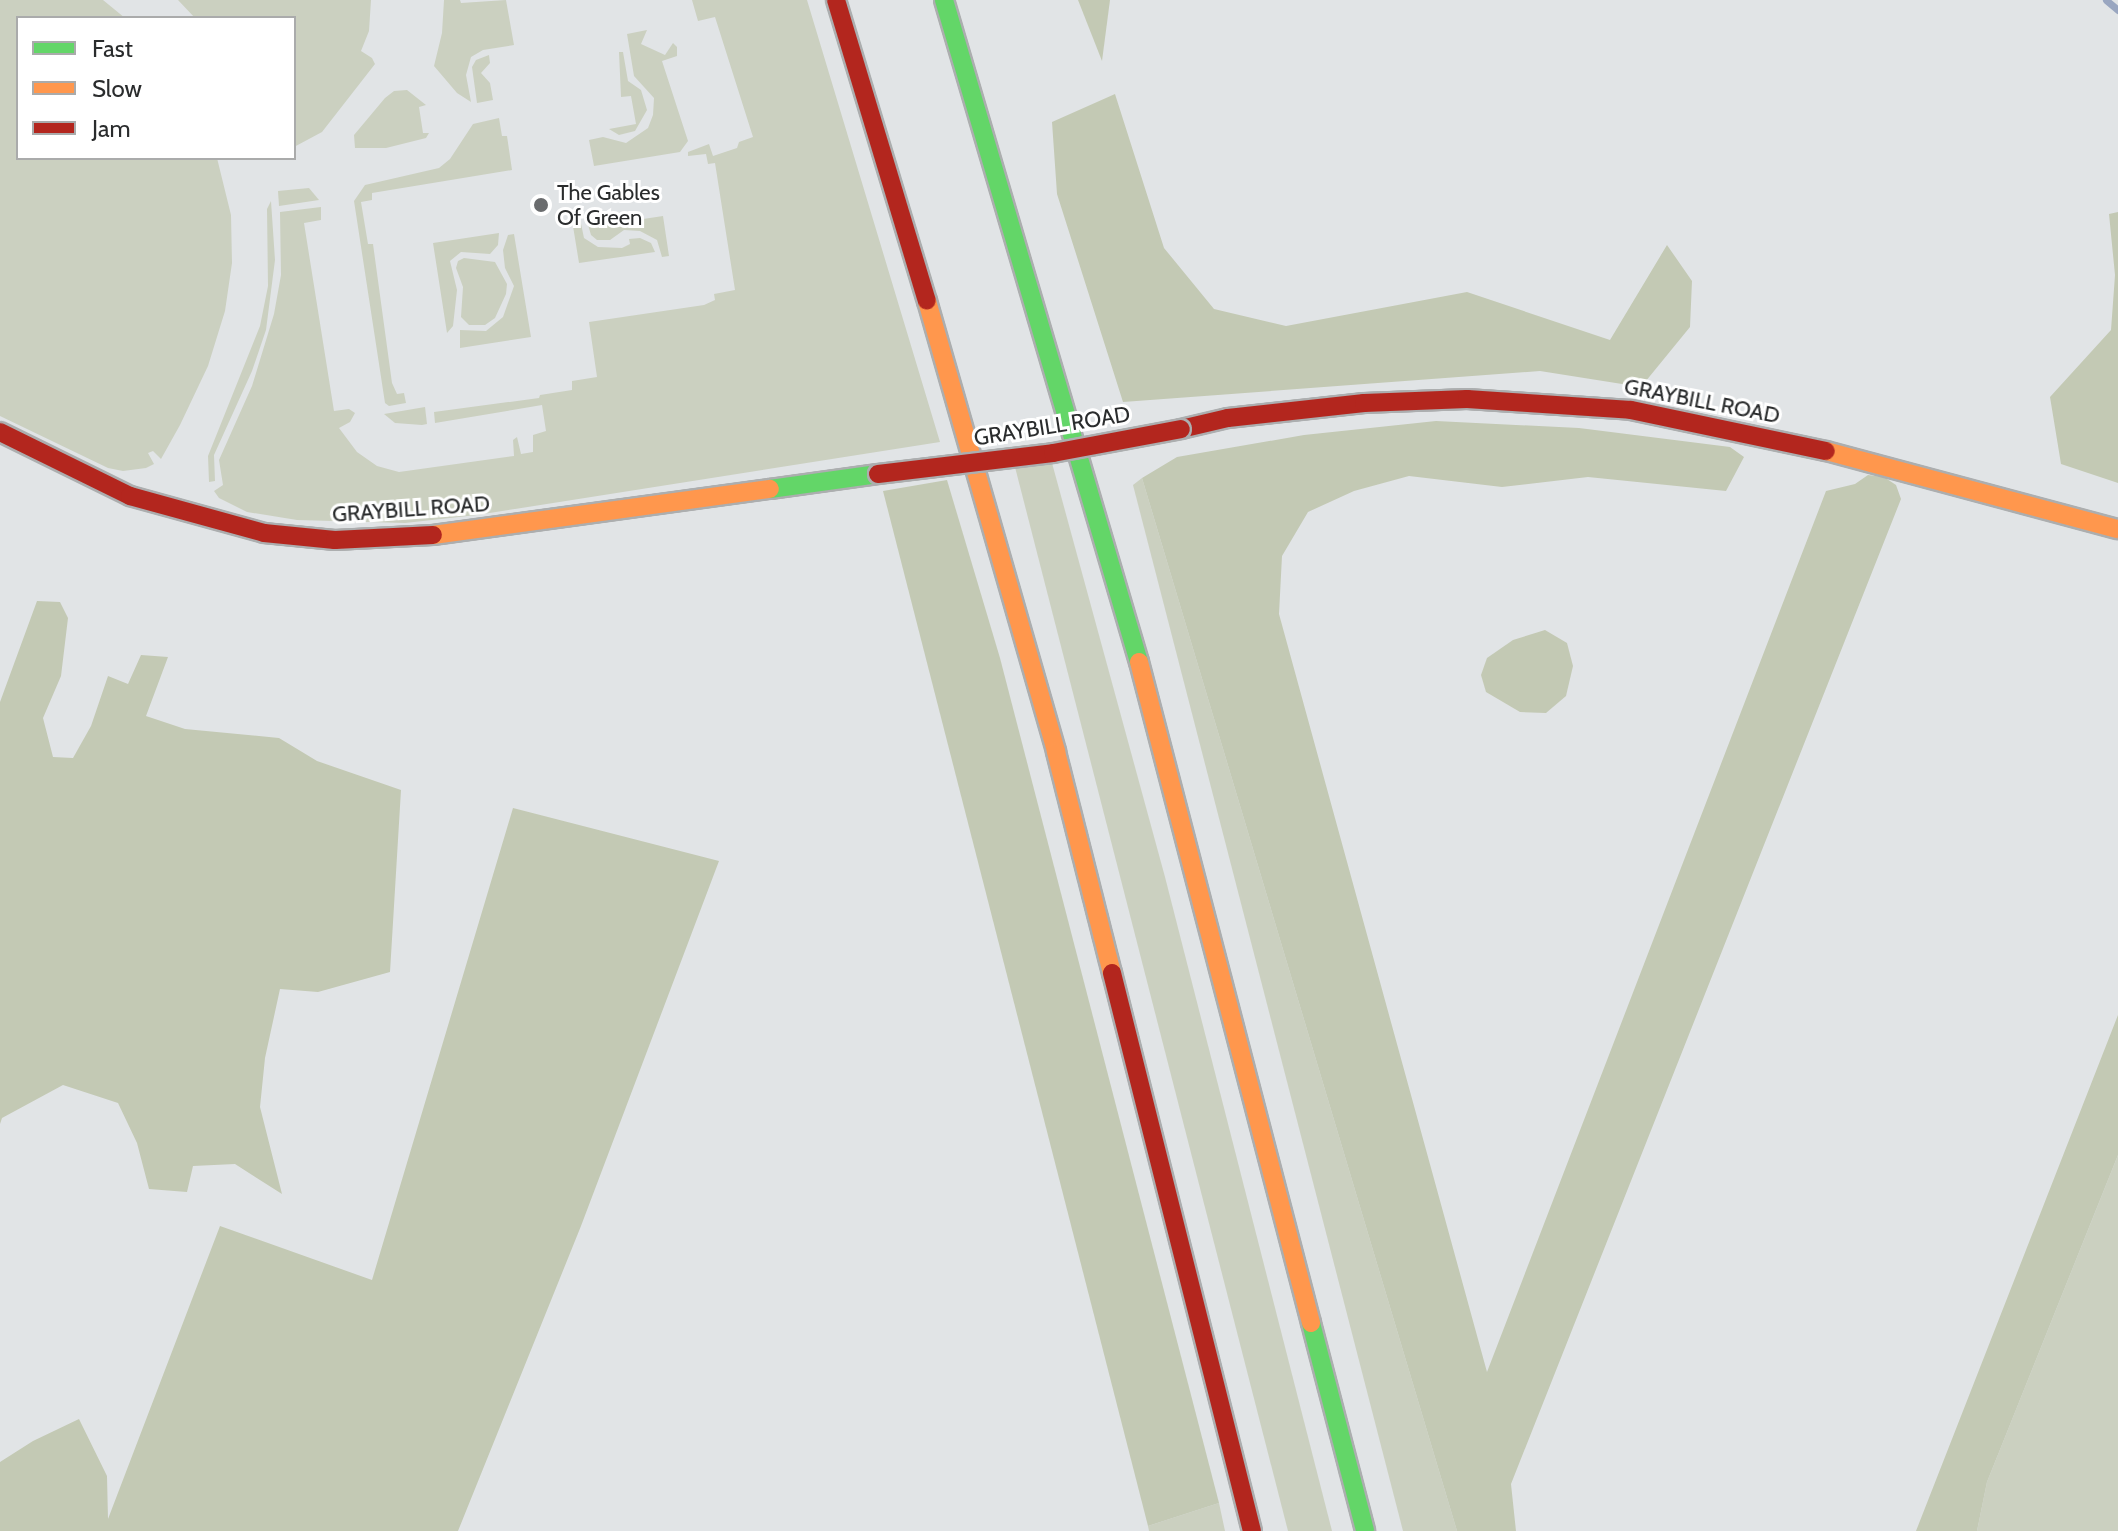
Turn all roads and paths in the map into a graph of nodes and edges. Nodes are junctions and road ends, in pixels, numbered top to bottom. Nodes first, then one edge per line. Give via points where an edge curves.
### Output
1 (836, 0) edge
2 (944, 0) edge
3 (0, 432) edge
4 (2118, 529) edge
5 (1252, 1531) edge
6 (1365, 1531) edge

1 - 5 main road via 963,419 1056,752
2 - 6 main road via 1131,632
3 - 4 main road, GRAYBILL ROAD, bridge via 130,496 264,533 335,540 428,536 1053,453 1228,418 1364,403 1467,399 1631,410 1827,451

